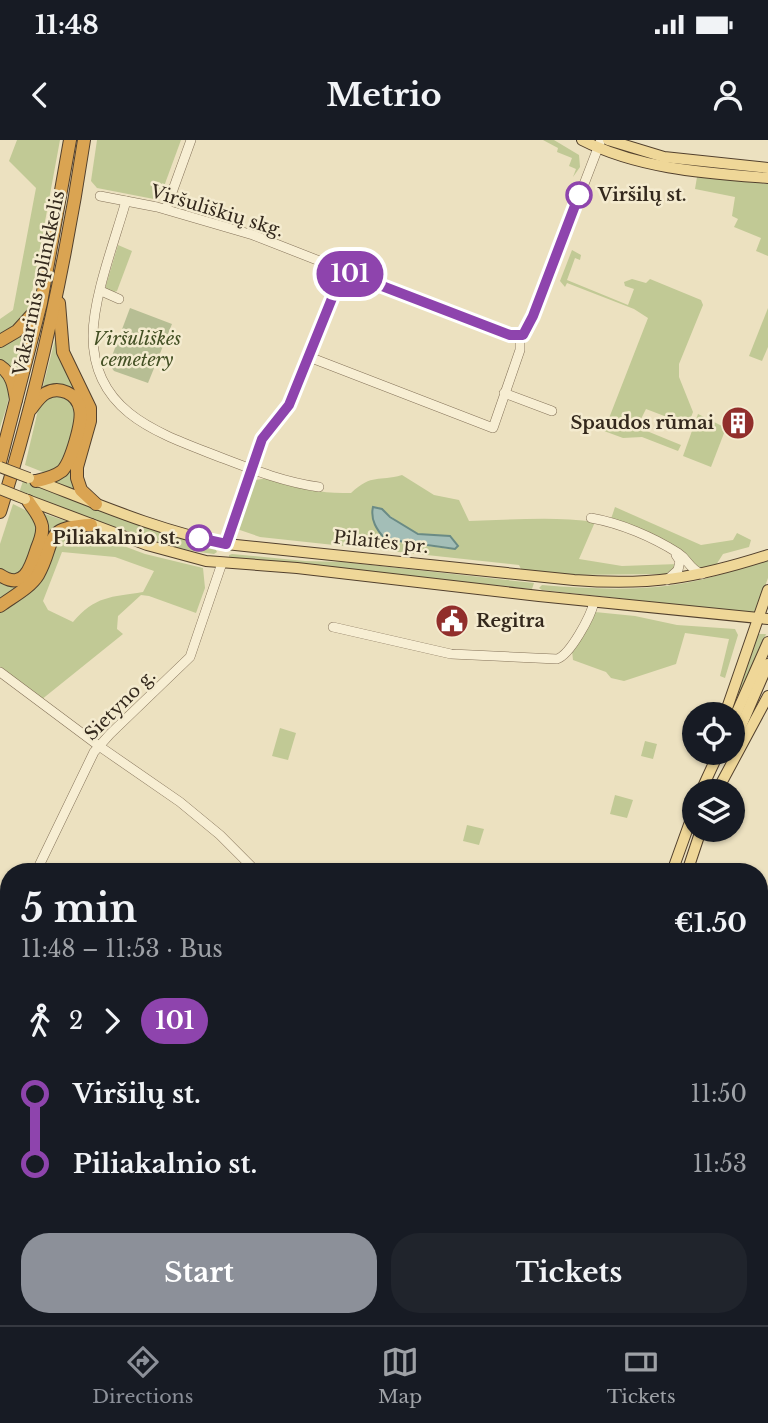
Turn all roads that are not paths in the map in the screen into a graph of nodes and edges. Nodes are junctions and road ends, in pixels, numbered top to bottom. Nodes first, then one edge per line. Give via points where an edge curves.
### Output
1 (70, 140) edge
2 (84, 140) edge
3 (191, 140) edge
4 (582, 140) edge
5 (608, 140) edge
6 (600, 144) edge
7 (768, 167) edge
8 (768, 178) edge
9 (100, 195) dead end
10 (126, 201) junction
11 (166, 209) junction
12 (343, 271) junction
13 (58, 286) junction
14 (101, 291) junction
15 (119, 299) dead end
16 (41, 303) junction
17 (520, 336) junction
18 (0, 341) edge
19 (309, 357) junction
20 (0, 366) edge
21 (504, 393) junction
22 (17, 404) junction
23 (552, 411) dead end
24 (28, 412) junction
25 (0, 465) edge
26 (251, 469) junction
27 (33, 479) junction
28 (319, 487) dead end
29 (0, 489) edge
30 (27, 500) junction
31 (96, 504) junction
32 (0, 512) edge
33 (591, 518) dead end
34 (91, 524) junction
35 (226, 544) junction
36 (670, 549) junction
37 (768, 555) edge
38 (222, 563) junction
39 (703, 574) junction
40 (0, 575) edge
41 (546, 577) junction
42 (666, 581) junction
43 (768, 590) edge
44 (539, 596) junction
45 (594, 602) junction
46 (0, 606) edge
47 (763, 618) edge
48 (333, 627) dead end
49 (768, 642) edge
50 (768, 664) edge
51 (0, 672) edge
52 (761, 696) edge
53 (730, 702) edge
54 (745, 710) edge
55 (745, 724) edge
56 (99, 746) junction
57 (722, 779) edge
58 (683, 842) edge
59 (697, 842) edge
60 (40, 863) edge
61 (248, 863) edge
62 (675, 863) edge
63 (690, 863) edge

1 - 16 highway, Vakarinis aplinkkelis
2 - 13 highway, Vakarinis aplinkkelis
3 - 11 street
4 - 6 main road
5 - 7 main road via 664,157
6 - 8 main road via 628,158 671,167
6 - 17 street via 529,327
9 - 10 street, Viršuliškių skg.
10 - 11 street, Viršuliškių skg.
10 - 14 street
11 - 12 street, Viršuliškių skg. via 253,235
12 - 17 street, Viršuliškių skg.
12 - 19 street
13 - 24 highway, Vakarinis aplinkkelis
13 - 31 highway via 63,352 90,408 77,478 81,490
14 - 15 street
14 - 26 street via 93,328 95,358 120,405 149,429
16 - 18 highway via 18,331
16 - 22 highway, Vakarinis aplinkkelis
17 - 21 street via 520,350
19 - 21 street via 493,428
19 - 26 street via 285,412 262,439
20 - 22 highway via 13,384
21 - 23 street
22 - 25 highway, Vakarinis aplinkkelis
24 - 27 highway via 47,392 60,390 75,399 81,413 66,467 57,474
24 - 32 highway, Vakarinis aplinkkelis
25 - 27 main road, Pilaitės pr., bridge
26 - 28 street
26 - 35 street
27 - 31 main road, Pilaitės pr.
29 - 30 main road, Pilaitės pr., bridge
30 - 34 main road, Pilaitės pr.
30 - 40 highway via 42,530 31,567 18,579
31 - 35 main road, Pilaitės pr. via 175,533
33 - 36 street
34 - 38 main road, Pilaitės pr. via 159,549
34 - 46 highway via 68,526 55,535 38,575
35 - 38 main road
35 - 41 main road, Pilaitės pr.
36 - 39 street
36 - 42 street via 680,565
37 - 39 main road, Pilaitės pr.
38 - 44 main road, Pilaitės pr.
38 - 56 street, Sietyno g. via 188,660
39 - 42 main road, Pilaitės pr.
41 - 42 main road, Pilaitės pr. via 617,583
41 - 44 main road via 535,586
43 - 47 main road
44 - 45 main road, Pilaitės pr.
45 - 47 main road, Pilaitės pr.
45 - 48 street via 582,629 557,660 451,654
47 - 53 main road
49 - 52 main road
50 - 52 main road
51 - 56 street
52 - 54 main road
52 - 55 main road
52 - 57 main road
56 - 60 street, Sietyno g.
56 - 61 street via 180,802
58 - 62 main road
59 - 63 main road

